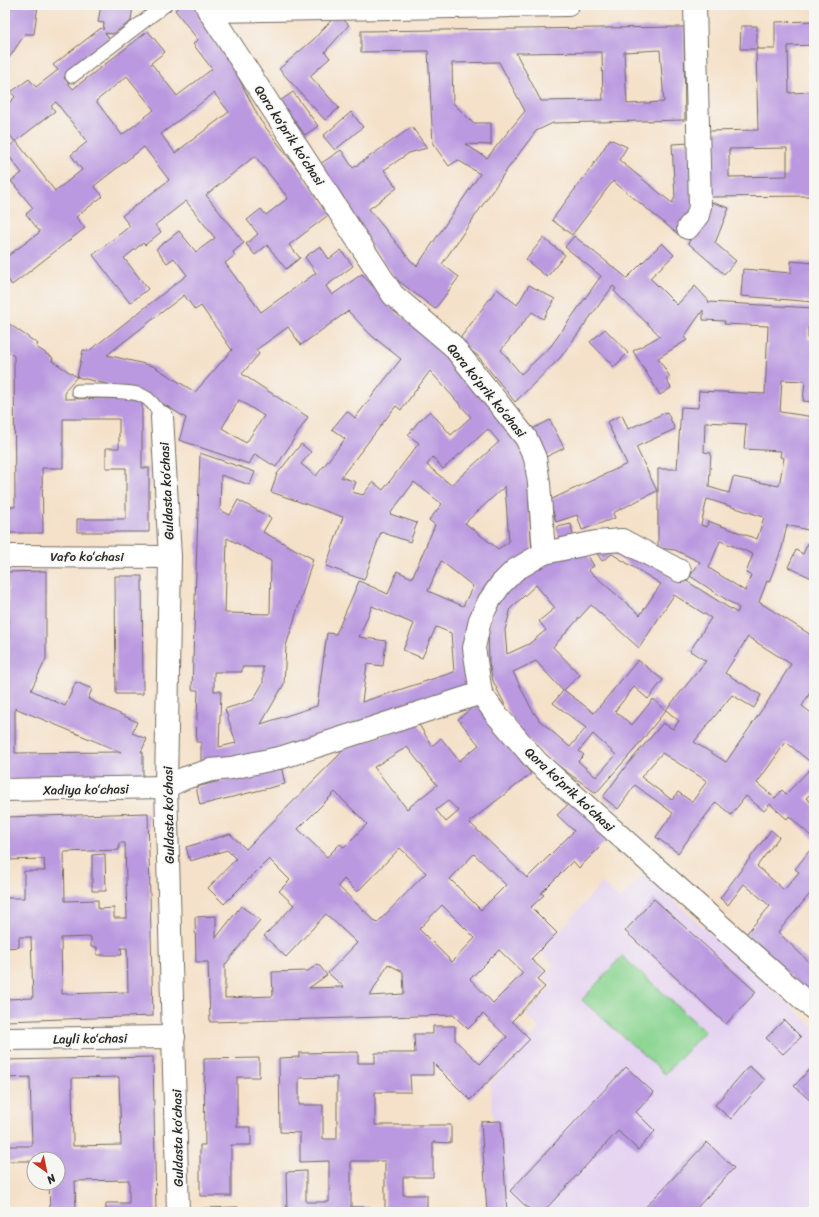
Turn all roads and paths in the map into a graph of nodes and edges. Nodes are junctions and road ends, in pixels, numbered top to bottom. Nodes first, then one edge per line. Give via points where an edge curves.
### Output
1 (165, 5) edge
2 (568, 5) edge
3 (695, 5) edge
4 (207, 8) edge
5 (72, 76) dead end
6 (688, 228) dead end
7 (78, 391) dead end
8 (162, 417) joint
9 (544, 553) junction
10 (5, 556) edge
11 (170, 557) junction
12 (680, 571) dead end
13 (481, 693) junction
14 (166, 787) junction
15 (5, 790) edge
16 (814, 1009) edge
17 (174, 1037) junction
18 (5, 1039) edge
19 (178, 1212) edge

1 - 5 lane
2 - 4 street
3 - 6 street via 700,206 698,215
4 - 9 street, Qora koʻprik koʻchasi via 393,295 452,345 526,438 535,458 539,483
7 - 8 lane via 141,394 155,405
8 - 11 street, Guldasta koʻchasi
9 - 12 street via 596,542 622,540
9 - 13 street, Qora koʻprik koʻchasi via 516,570 501,584 480,620 474,648
10 - 11 street, Vafo koʻchasi
11 - 14 street, Guldasta koʻchasi
13 - 14 street via 283,757 211,770
13 - 16 street, Qora koʻprik koʻchasi via 537,762
14 - 15 street, Xadiya koʻchasi
14 - 17 street, Guldasta koʻchasi
17 - 18 street, Layli koʻchasi
17 - 19 street, Guldasta koʻchasi

